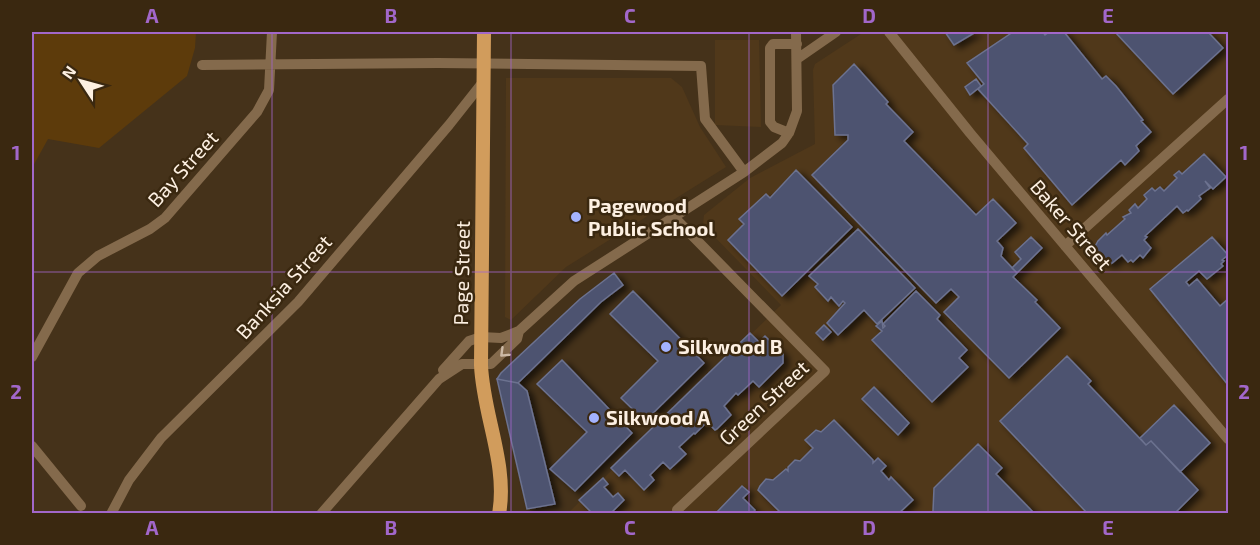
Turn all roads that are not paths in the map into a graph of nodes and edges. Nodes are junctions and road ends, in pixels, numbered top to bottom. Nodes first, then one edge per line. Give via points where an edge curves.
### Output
1 (272, 32) edge
2 (484, 32) edge
3 (796, 32) edge
4 (836, 32) edge
5 (889, 32) edge
6 (797, 44) junction
7 (797, 59) junction
8 (483, 64) junction
9 (202, 65) dead end
10 (272, 65) junction
11 (483, 82) junction
12 (1228, 99) edge
13 (789, 133) junction
14 (744, 172) junction
15 (674, 217) junction
16 (1065, 246) junction
17 (519, 332) junction
18 (481, 337) junction
19 (32, 357) edge
20 (481, 366) junction
21 (439, 379) junction
22 (1228, 439) edge
23 (32, 446) edge
24 (81, 506) dead end
25 (677, 510) dead end
26 (111, 513) edge
27 (321, 513) edge
28 (499, 513) edge

1 - 10 street, Bay Street
2 - 8 main road, Page Street
3 - 6 street
4 - 7 street
5 - 16 street, Baker Street
6 - 7 street
6 - 13 street via 773,44 770,48 770,122
7 - 13 street via 797,111
8 - 10 street
8 - 11 main road, Page Street
8 - 14 street via 701,66 705,118
9 - 10 street
10 - 19 street, Bay Street via 269,90 257,112 165,218 98,256 78,273
11 - 18 main road, Page Street
11 - 26 street, Banksia Street via 298,302 161,438 129,480
12 - 16 street
13 - 14 street
14 - 15 street
15 - 17 street via 574,281
15 - 25 street, Green Street via 825,371
16 - 22 street, Baker Street
17 - 18 street via 501,338
17 -> 20 street via 497,360
18 - 20 main road, Page Street
18 - 21 street via 465,344
20 - 21 street via 462,364
20 - 28 main road, Page Street via 500,478
21 - 27 street
23 - 24 street

